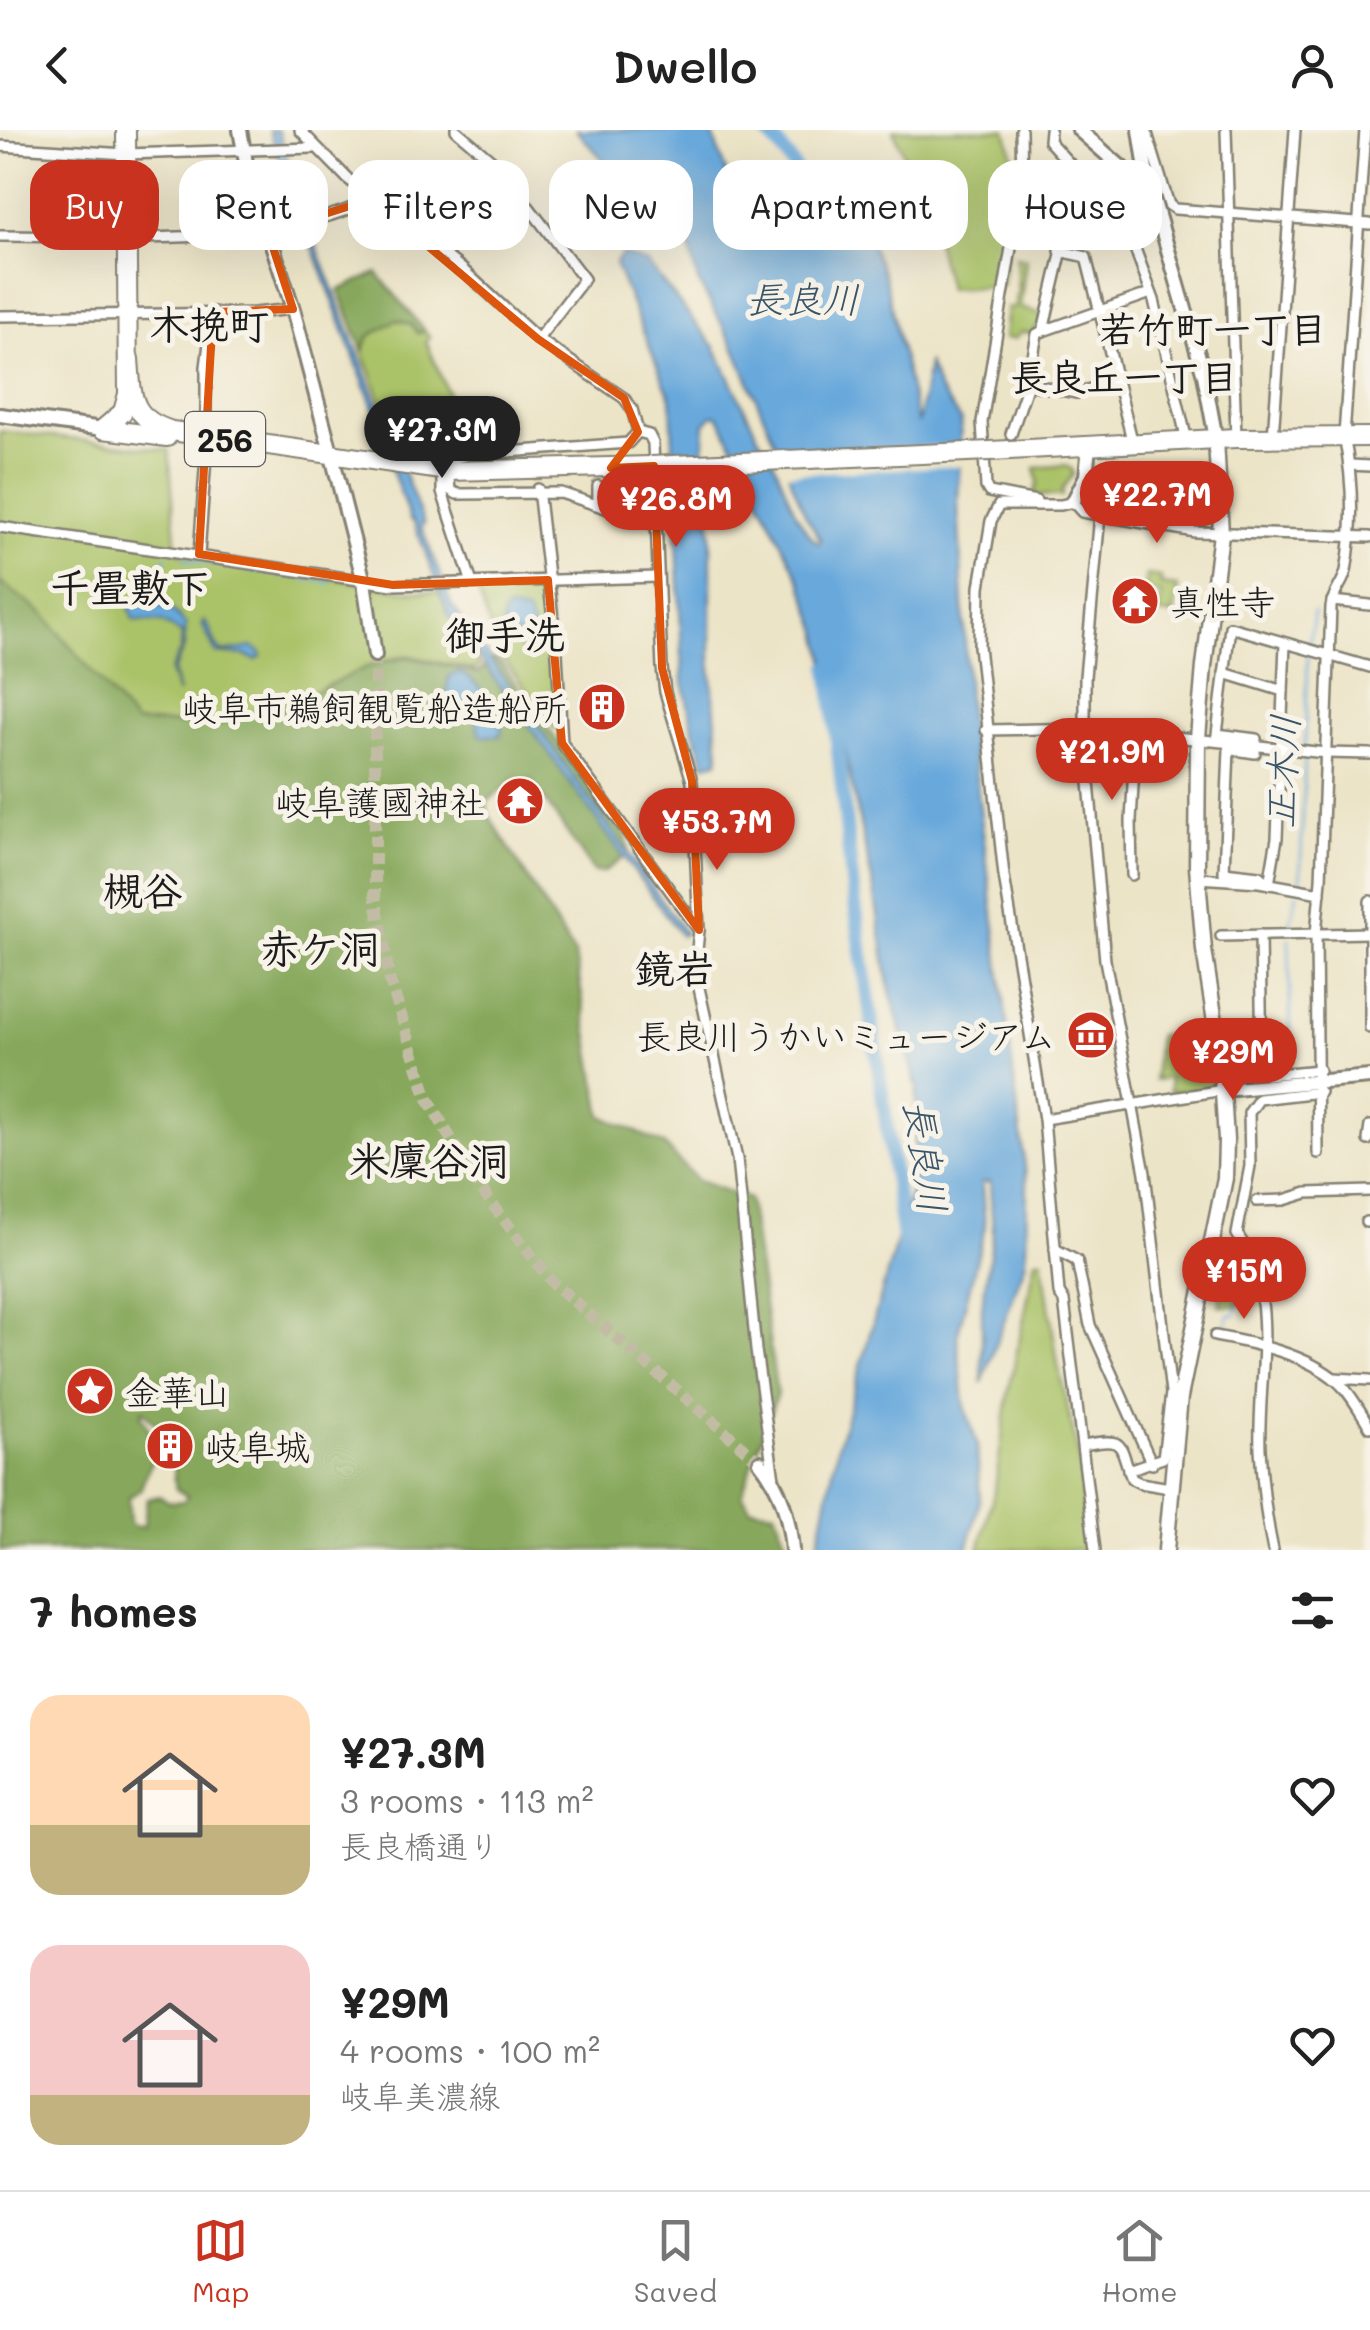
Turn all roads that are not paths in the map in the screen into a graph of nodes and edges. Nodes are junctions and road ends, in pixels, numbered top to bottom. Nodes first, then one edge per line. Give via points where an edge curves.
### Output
1 (126, 130) edge
2 (240, 130) edge
3 (300, 130) edge
4 (456, 130) edge
5 (1021, 130) edge
6 (1050, 130) edge
7 (1079, 130) edge
8 (1143, 130) edge
9 (1226, 130) edge
10 (1294, 130) edge
11 (1365, 130) edge
12 (0, 146) edge
13 (314, 148) junction
14 (242, 150) junction
15 (126, 154) junction
16 (126, 160) edge
17 (245, 160) edge
18 (1067, 160) edge
19 (1112, 160) edge
20 (1146, 160) edge
21 (348, 177) edge
22 (1228, 213) junction
23 (1289, 218) junction
24 (1364, 224) edge
25 (1162, 229) edge
26 (0, 236) edge
27 (30, 236) edge
28 (128, 250) edge
29 (274, 250) edge
30 (438, 250) edge
31 (1135, 250) edge
32 (1060, 251) joint
33 (1151, 293) junction
34 (293, 309) junction
35 (213, 312) junction
36 (1099, 312) junction
37 (128, 314) junction
38 (0, 316) edge
39 (1043, 331) junction
40 (538, 340) junction
41 (129, 359) junction
42 (1117, 381) junction
43 (1028, 384) junction
44 (0, 415) edge
45 (103, 429) junction
46 (638, 432) junction
47 (1012, 434) dead end
48 (1236, 438) junction
49 (1274, 438) junction
50 (206, 440) junction
51 (1345, 440) junction
52 (1370, 440) edge
53 (1187, 441) junction
54 (1217, 443) junction
55 (1133, 444) junction
56 (1089, 450) junction
57 (989, 459) junction
58 (333, 460) junction
59 (470, 463) junction
60 (1350, 465) junction
61 (1370, 466) edge
62 (408, 469) junction
63 (651, 470) junction
64 (446, 478) junction
65 (598, 486) dead end
66 (539, 491) junction
67 (1072, 502) junction
68 (1044, 503) junction
69 (598, 504) junction
70 (1100, 515) junction
71 (656, 525) junction
72 (0, 527) edge
73 (1221, 534) junction
74 (1348, 537) junction
75 (1370, 537) edge
76 (199, 554) junction
77 (658, 577) junction
78 (548, 580) junction
79 (364, 582) junction
80 (470, 584) junction
81 (1332, 601) junction
82 (1370, 604) edge
83 (1285, 644) junction
84 (375, 655) tunnel mouth
85 (1329, 656) junction
86 (1370, 667) edge
87 (1224, 674) junction
88 (1284, 691) junction
89 (1085, 728) junction
90 (986, 730) junction
91 (1136, 731) junction
92 (1198, 738) junction
93 (1256, 745) junction
94 (1281, 748) junction
95 (1326, 753) junction
96 (1370, 754) edge
97 (1132, 875) dead end
98 (1198, 878) junction
99 (1264, 883) junction
100 (1230, 885) dead end
101 (1320, 893) junction
102 (1370, 901) edge
103 (700, 930) junction
104 (1369, 933) edge
105 (1316, 934) junction
106 (1260, 935) junction
107 (1220, 936) dead end
108 (1370, 1028) edge
109 (1370, 1077) edge
110 (1319, 1081) junction
111 (1224, 1090) junction
112 (1130, 1103) junction
113 (1044, 1119) junction
114 (1370, 1126) edge
115 (1368, 1140) edge
116 (1318, 1154) dead end
117 (1370, 1191) edge
118 (1257, 1201) dead end
119 (1055, 1248) junction
120 (1215, 1336) dead end
121 (1263, 1347) junction
122 (1334, 1378) junction
123 (1370, 1380) edge
124 (1370, 1426) edge
125 (1084, 1445) junction
126 (760, 1462) tunnel mouth
127 (1152, 1464) junction
128 (1128, 1470) junction
129 (774, 1480) junction
130 (1170, 1488) junction
131 (792, 1550) edge
132 (1095, 1550) edge
133 (1166, 1550) edge
134 (1273, 1550) edge

1 - 15 highway, 256
2 - 14 street
3 - 13 street
4 - 40 street via 496,164 584,279
5 - 57 street via 1022,182 982,422
6 - 18 street via 1049,141
7 - 19 street
8 - 20 street
8 - 22 street via 1169,205
9 - 22 street
10 - 23 street
11 - 24 street
12 - 15 street
13 - 14 street
13 - 21 street
14 - 15 street
14 - 17 street
15 - 16 highway, 256
22 - 23 street
22 - 48 street
23 - 24 street
23 - 49 street
24 - 51 street
25 - 54 street
26 - 27 street
28 - 37 highway, 256
29 - 34 street
30 - 40 street
31 - 33 street
32 - 36 street via 1086,258
32 - 39 street
33 - 36 street
33 - 53 street
34 - 35 street
34 - 58 street
35 - 37 street
35 - 50 street
36 - 39 street
36 - 42 street
37 - 38 street
37 - 41 highway, 256
39 - 43 street
40 - 46 street via 624,398
41 - 45 highway, 256 via 126,406
41 - 50 highway, 256 via 139,412 162,428
42 - 43 street via 1077,393
42 - 55 street
43 - 47 street
44 - 45 street
45 - 50 highway, 256
46 - 59 street via 628,444 596,452
46 - 71 street via 653,443
48 - 49 highway, 256
48 - 54 highway, 256
49 - 51 highway, 256
50 - 58 highway, 256
50 - 76 street
51 - 52 highway, 256
51 - 54 highway, 256
51 - 60 street
53 - 54 highway, 256
53 - 55 highway, 256
54 - 56 highway, 256
54 - 73 main road
55 - 56 highway, 256
56 - 57 highway, 256
56 - 67 street via 1086,476
57 - 63 highway, 256, bridge
57 - 68 street via 990,492
58 - 62 highway, 256
58 - 79 street
59 - 62 highway, 256
59 - 63 highway, 256
60 - 61 street
60 - 74 street
62 - 64 highway, 256
63 - 64 highway, 256
64 - 66 street via 457,494
64 - 80 street via 442,492
65 - 69 street
66 - 69 street
66 - 78 street
67 - 68 street
67 - 70 street
68 - 90 street via 999,505 991,521 978,604
69 - 71 street
70 - 73 street
70 - 89 street
71 - 77 street
72 - 76 street
73 - 74 street
73 - 92 main road
74 - 75 street
74 - 81 street via 1346,570
76 - 79 street
77 - 78 street
77 - 103 street via 664,692 692,780
78 - 80 street
78 - 103 street via 562,743
79 - 80 street
79 - 84 street
81 - 82 street
81 - 85 street
83 - 85 street
83 - 87 street via 1230,627
83 - 88 street
85 - 86 street
85 - 95 street
87 - 88 street
87 - 93 street via 1217,734
88 - 94 street
89 - 90 street
89 - 91 street
89 - 112 street via 1104,960
90 - 113 street
91 - 92 street
91 - 97 street
92 - 93 street
92 - 98 main road
93 - 94 street
93 - 99 street via 1255,752 1229,750 1224,872 1259,876
94 - 95 street
94 - 99 street via 1277,838
95 - 96 street
95 - 101 street
98 - 99 street
98 - 111 main road
99 - 100 street
99 - 101 street
101 - 105 street
102 - 104 street
103 - 129 street via 695,970 736,1159
104 - 105 street
104 - 108 street
105 - 106 street
105 - 110 street
106 - 107 street
106 - 110 street via 1262,1070
109 - 110 street
110 - 111 street
110 - 116 street
110 - 121 street via 1259,1099 1249,1113 1250,1166 1237,1234 1260,1288
111 - 112 street
111 - 130 main road via 1225,1178 1180,1397
112 - 113 street
112 - 127 street via 1170,1393 1163,1458
113 - 119 street
114 - 115 street
117 - 118 street
119 - 125 street
119 - 127 street via 1077,1262 1090,1326
120 - 121 street
121 - 122 street
121 - 134 street via 1260,1448
122 - 123 street
122 - 124 street
125 - 128 street via 1117,1442
125 - 132 street
126 - 129 street
127 - 128 street
128 - 130 street via 1140,1483
129 - 131 street
130 - 133 main road

